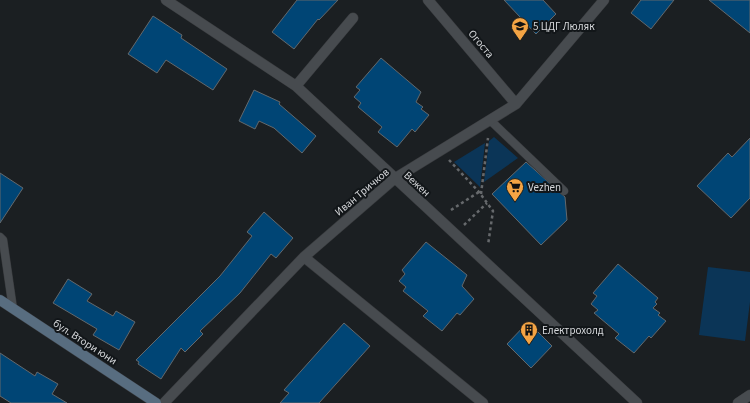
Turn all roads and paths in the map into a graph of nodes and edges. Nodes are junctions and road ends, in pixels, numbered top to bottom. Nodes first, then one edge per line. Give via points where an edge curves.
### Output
1 (166, 0) edge
2 (428, 0) edge
3 (604, 0) edge
4 (353, 18) dead end
5 (296, 86) junction
6 (516, 104) junction
7 (490, 120) junction
8 (440, 151) junction
9 (394, 179) junction
10 (564, 191) dead end
11 (480, 194) junction
12 (487, 203) junction
13 (437, 218) junction
14 (455, 235) junction
15 (0, 237) edge
16 (304, 257) junction
17 (485, 263) junction
18 (0, 300) edge
19 (13, 309) junction
20 (750, 394) edge
21 (156, 403) edge
22 (164, 403) edge
23 (483, 403) edge
24 (638, 403) edge
25 (738, 403) edge

1 - 5 street, Вежен
2 - 6 street, Огоста
3 - 6 street, Иван Тричков
4 - 5 street
5 - 9 street, Вежен
6 - 7 street, Иван Тричков
7 - 8 street, Иван Тричков
7 - 10 lane
7 - 11 path
8 - 9 street, Иван Тричков
8 - 11 path
9 - 13 street, Вежен
9 - 16 street, Иван Тричков
11 - 12 path
11 - 13 path
12 - 14 path
12 - 17 path via 493,211
13 - 14 street, Вежен
14 - 17 street, Вежен
15 - 19 lane via 3,240
16 - 22 street, Иван Тричков
16 - 23 street
17 - 24 street, Вежен
18 - 19 street, бул. Втори юни
19 - 21 street, бул. Втори юни
20 - 25 street

